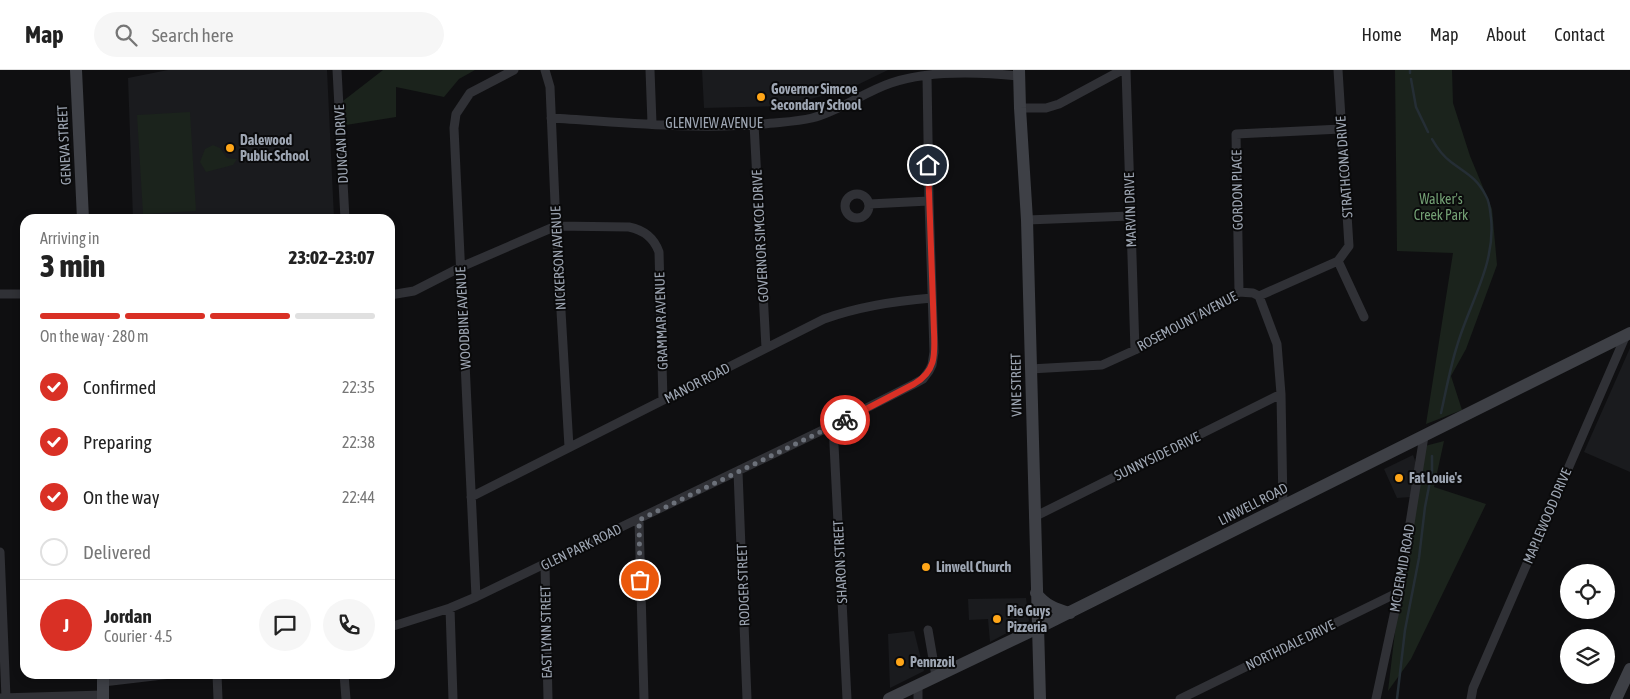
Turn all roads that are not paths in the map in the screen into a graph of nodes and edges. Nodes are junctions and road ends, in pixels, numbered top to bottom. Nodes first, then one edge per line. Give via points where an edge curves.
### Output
1 (76, 70) edge
2 (337, 70) edge
3 (514, 70) edge
4 (545, 70) edge
5 (650, 70) edge
6 (1122, 70) edge
7 (1126, 70) edge
8 (1338, 70) edge
9 (1019, 73) edge
10 (927, 76) junction
11 (1020, 108) junction
12 (551, 118) junction
13 (652, 123) junction
14 (754, 124) junction
15 (1341, 130) junction
16 (929, 201) junction
17 (869, 204) dead end
18 (82, 214) edge
19 (345, 214) edge
20 (1130, 216) junction
21 (1027, 220) junction
22 (556, 226) junction
23 (1338, 261) junction
24 (461, 266) junction
25 (1239, 292) junction
26 (395, 293) edge
27 (0, 294) edge
28 (20, 294) edge
29 (1259, 296) junction
30 (932, 298) junction
31 (1364, 317) dead end
32 (1628, 334) edge
33 (766, 348) junction
34 (1135, 350) junction
35 (1030, 369) junction
36 (1281, 394) junction
37 (663, 400) junction
38 (833, 425) junction
39 (1424, 436) junction
40 (569, 447) junction
41 (738, 472) junction
42 (471, 497) junction
43 (1283, 506) junction
44 (1034, 517) junction
45 (639, 520) junction
46 (0, 552) edge
47 (545, 565) junction
48 (1399, 592) junction
49 (1036, 593) junction
50 (476, 597) junction
51 (450, 608) junction
52 (1070, 613) junction
53 (395, 625) edge
54 (1037, 629) junction
55 (928, 630) dead end
56 (1630, 669) edge
57 (936, 676) junction
58 (103, 679) edge
59 (217, 679) edge
60 (344, 679) edge
61 (918, 686) junction
62 (103, 697) edge
63 (3, 698) edge
64 (218, 699) edge
65 (346, 699) edge
66 (452, 699) edge
67 (548, 699) edge
68 (644, 699) edge
69 (747, 699) edge
70 (847, 699) edge
71 (889, 699) edge
72 (918, 699) edge
73 (1040, 699) edge
74 (1180, 699) edge
75 (1376, 699) edge
76 (1472, 699) edge
77 (1616, 699) edge

1 - 18 main road, GENEVA STREET
2 - 19 street, DUNCAN DRIVE
3 - 24 street, WOODBINE AVENUE via 470,92 456,114
4 - 12 street, NICKERSON AVENUE via 550,87
5 - 13 street
6 - 11 street via 1059,104 1046,108
7 - 20 street, MARVIN DRIVE
8 - 15 street, STRATHCONA DRIVE
9 - 10 street, GLENVIEW AVENUE
9 - 11 main road, VINE STREET
10 - 14 street, GLENVIEW AVENUE via 890,83 811,118
10 - 16 street, GLEN PARK ROAD
11 - 21 main road, VINE STREET
12 - 13 street, GLENVIEW AVENUE
12 - 22 street, NICKERSON AVENUE
13 - 14 street, GLENVIEW AVENUE
14 - 33 street, GOVERNOR SIMCOE DRIVE
15 - 23 street, STRATHCONA DRIVE via 1348,246
15 - 25 street, GORDON PLACE via 1236,134
16 - 17 street
16 - 30 street, GLEN PARK ROAD
20 - 21 street
20 - 34 street, MARVIN DRIVE
21 - 35 main road, VINE STREET
22 - 24 street
22 - 37 street, GRAMMAR AVENUE via 630,227 640,230 655,242
22 - 40 street, NICKERSON AVENUE
23 - 29 street, ROSEMOUNT AVENUE
23 - 31 street
24 - 26 street via 414,291
24 - 42 street, WOODBINE AVENUE
25 - 29 street, ROSEMOUNT AVENUE
25 - 34 street, ROSEMOUNT AVENUE
27 - 28 street
29 - 36 street via 1278,344
30 - 33 street, MANOR ROAD via 890,301 841,313
30 - 38 street, GLEN PARK ROAD via 934,352 932,365 923,379
32 - 39 main road, LINWELL ROAD
32 - 76 street, MAPLEWOOD DRIVE via 1473,688
33 - 37 street, MANOR ROAD
34 - 35 street, ROSEMOUNT AVENUE via 1102,365
35 - 44 main road, VINE STREET
36 - 43 street
36 - 44 street, SUNNYSIDE DRIVE
37 - 40 street, MANOR ROAD
38 - 41 street, GLEN PARK ROAD
38 - 70 street, SHARON STREET
39 - 43 main road, LINWELL ROAD
39 - 48 street, MCDERMID ROAD
40 - 42 street, MANOR ROAD
41 - 45 street, GLEN PARK ROAD
41 - 69 street, RODGER STREET
42 - 50 street, WOODBINE AVENUE
43 - 52 main road, LINWELL ROAD
44 - 49 main road, VINE STREET
45 - 47 street, GLEN PARK ROAD
45 - 68 street
46 - 63 street
47 - 50 street, GLEN PARK ROAD
47 - 67 street, EAST LYNN STREET
48 - 74 street, NORTHDALE DRIVE
48 - 75 street, MCDERMID ROAD
49 - 52 main road via 1046,604
49 - 54 main road, VINE STREET
50 - 51 street, GLEN PARK ROAD
51 - 53 street, GLEN PARK ROAD
51 - 66 street
52 - 54 main road, LINWELL ROAD
54 - 57 main road, LINWELL ROAD
54 - 73 main road, VINE STREET
55 - 57 street
56 - 77 main road
57 - 61 main road, LINWELL ROAD
58 - 62 main road
59 - 64 street
60 - 65 street
61 - 71 main road, LINWELL ROAD
61 - 72 street
62 - 63 street

